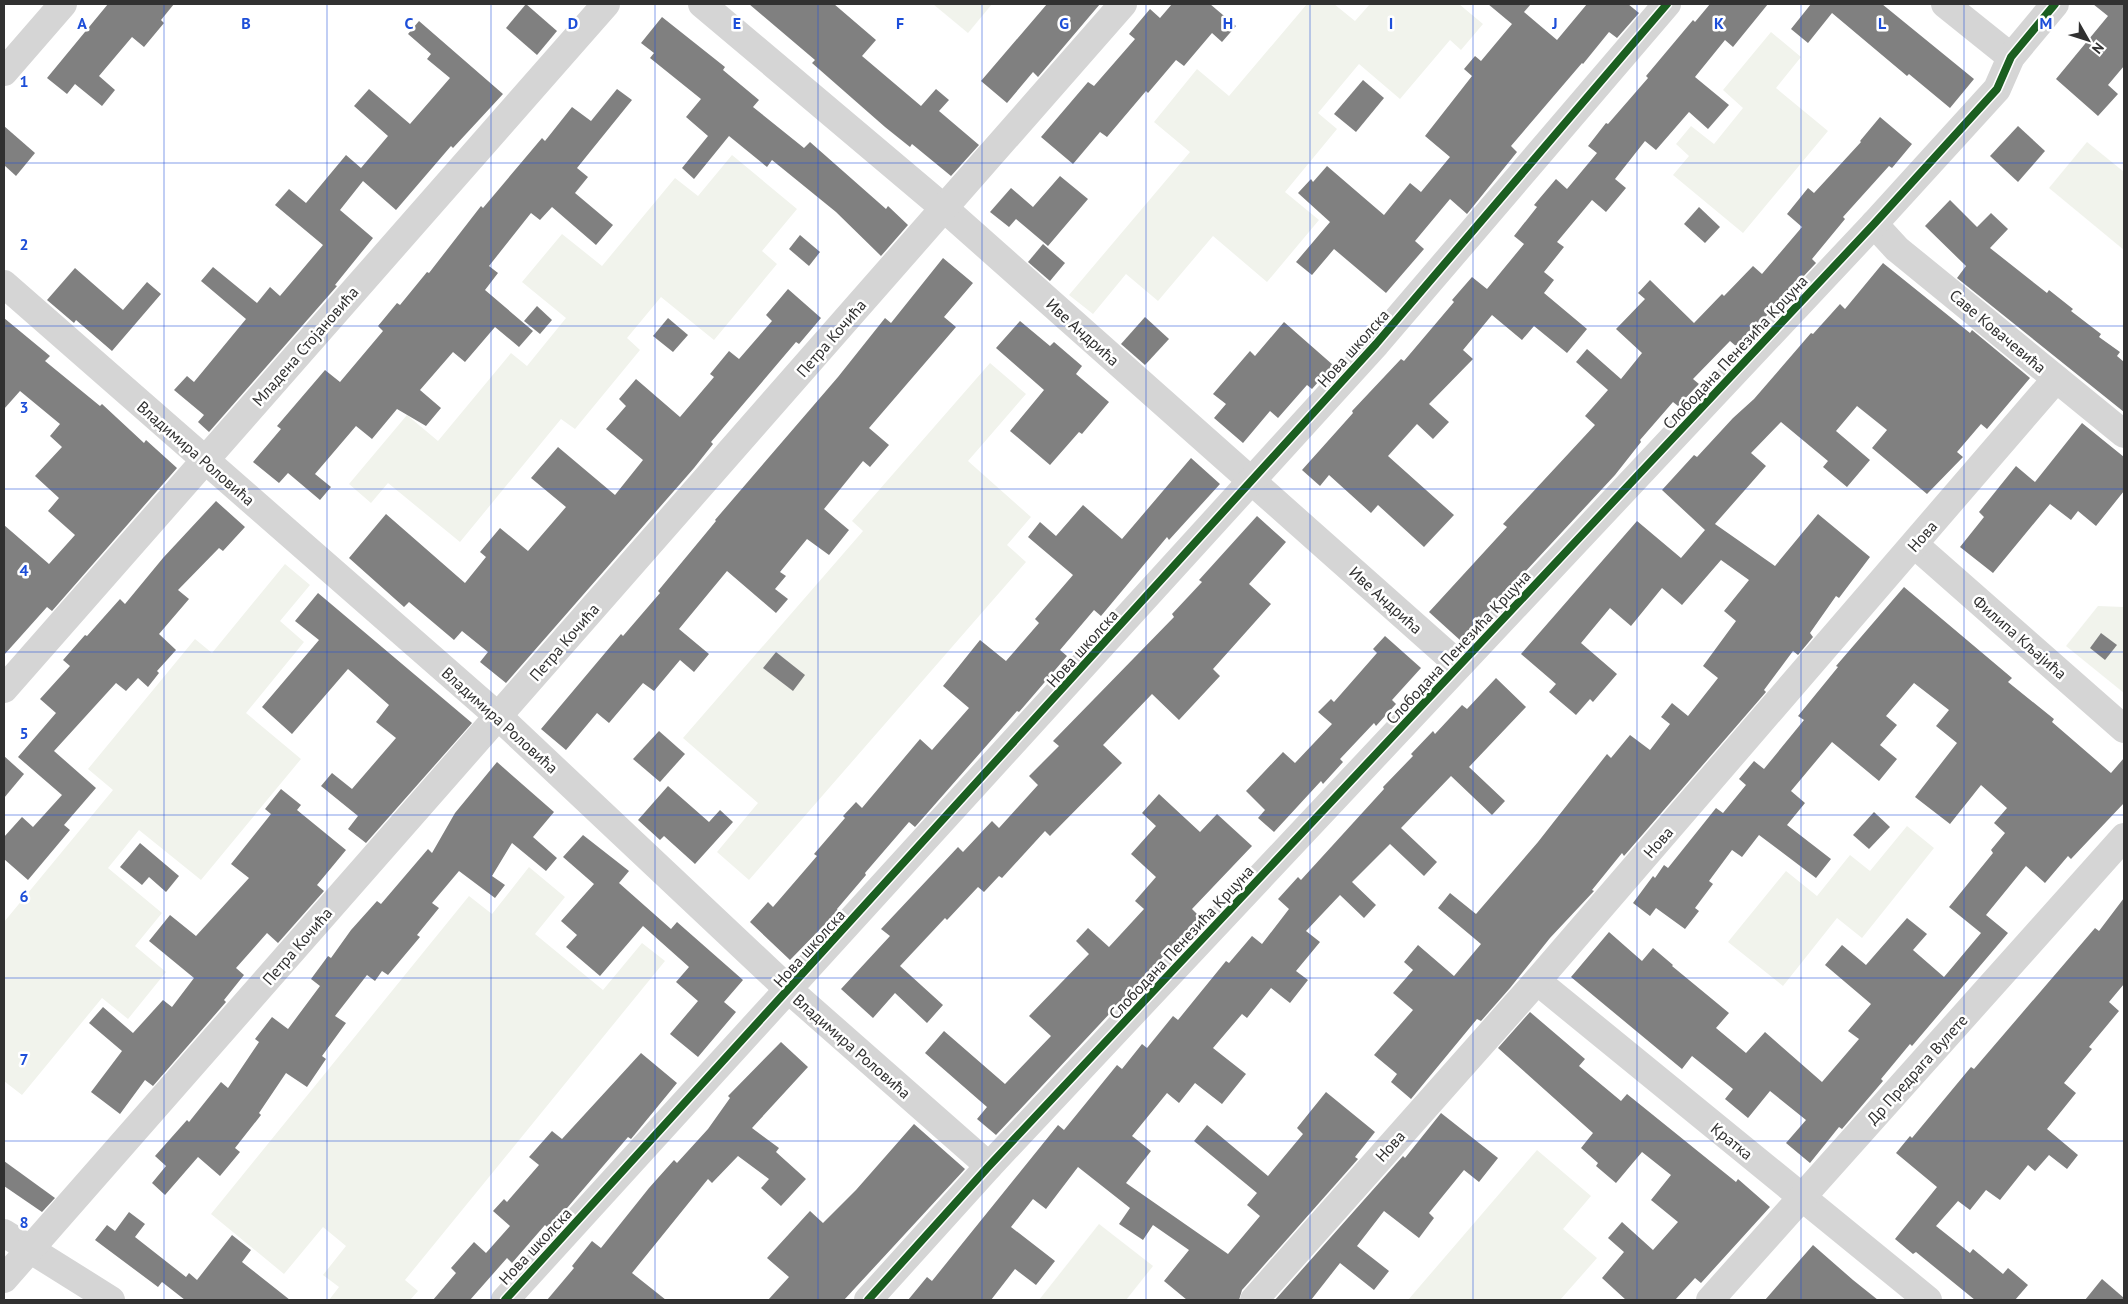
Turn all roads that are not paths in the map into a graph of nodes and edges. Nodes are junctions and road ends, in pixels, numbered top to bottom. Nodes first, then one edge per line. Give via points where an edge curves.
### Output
1 (63, 4) edge
2 (606, 4) edge
3 (702, 4) edge
4 (1123, 4) edge
5 (1667, 4) edge
6 (1945, 4) edge
7 (2055, 4) edge
8 (2010, 57) junction
9 (4, 72) edge
10 (945, 209) junction
11 (1874, 224) junction
12 (4, 284) edge
13 (2056, 379) junction
14 (2124, 434) edge
15 (204, 460) junction
16 (1252, 482) junction
17 (1915, 545) junction
18 (1459, 666) junction
19 (4, 689) edge
20 (499, 717) junction
21 (2124, 729) edge
22 (2124, 837) edge
23 (1537, 982) junction
24 (789, 990) junction
25 (989, 1166) junction
26 (1802, 1198) junction
27 (4, 1233) edge
28 (30, 1249) junction
29 (4, 1279) edge
30 (110, 1300) edge
31 (505, 1300) edge
32 (868, 1300) edge
33 (1254, 1300) edge
34 (1710, 1300) edge
35 (1928, 1300) edge

1 - 9 street
2 - 15 street, Младена Стојановића
3 - 10 street, Иве Андрића
4 - 10 street, Петра Кочића
5 - 16 street, Нова школска via 1450,259
6 - 8 street
7 - 8 street, Слободана Пенезића Крцуна
8 - 11 street, Слободана Пенезића Крцуна via 1997,89
10 - 16 street, Иве Андрића
10 - 20 street, Петра Кочића
11 - 13 street, Саве Ковачевића via 1897,249
11 - 18 street, Слободана Пенезића Крцуна
12 - 15 street, Владимира Роловића
13 - 14 street, Саве Ковачевића
13 - 17 street, Нова
15 - 19 street, Младена Стојановића
15 - 20 street, Владимира Роловића
16 - 18 street, Иве Андрића
16 - 24 street, Нова школска
17 - 21 street, Филипа Кљајића
17 - 23 street, Нова
18 - 25 street, Слободана Пенезића Крцуна
20 - 24 street, Владимира Роловића
20 - 28 street, Петра Кочића
22 - 26 street, Др Предрага Вулете
23 - 26 street, Кратка
23 - 33 street, Нова
24 - 25 street, Владимира Роловића
24 - 31 street, Нова школска
25 - 32 street, Слободана Пенезића Крцуна
26 - 34 street, Др Предрага Вулете
26 - 35 street, Кратка
27 - 28 street
28 - 29 street, Петра Кочића
28 - 30 street

